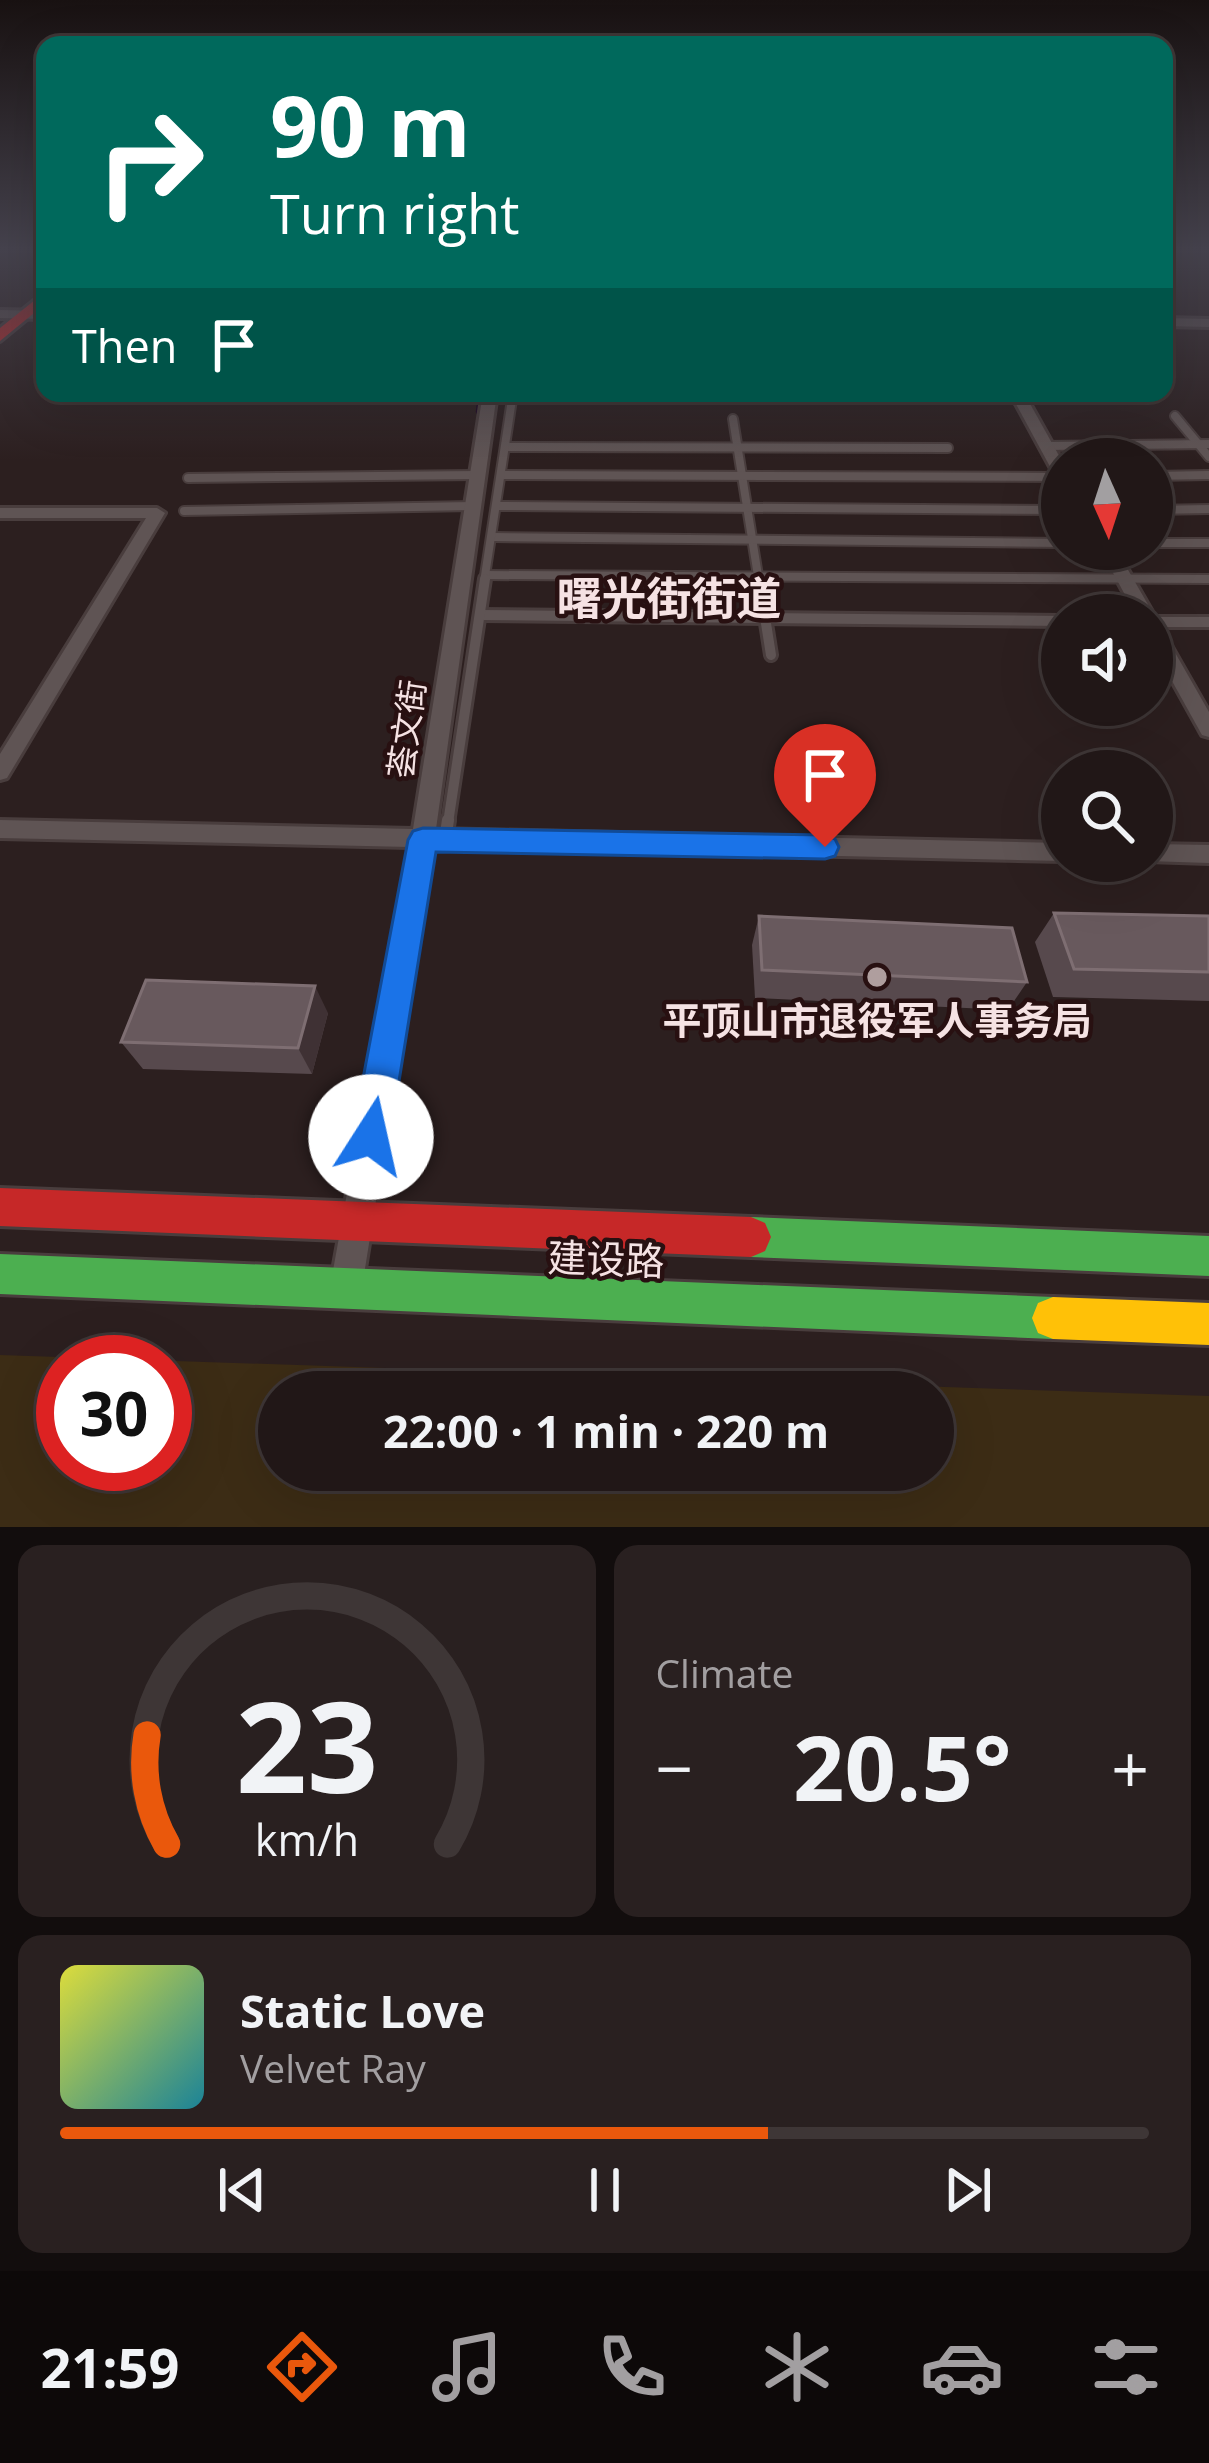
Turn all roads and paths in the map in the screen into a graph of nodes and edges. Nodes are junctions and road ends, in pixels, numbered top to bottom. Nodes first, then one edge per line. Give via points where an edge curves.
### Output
1 (1173, 322) edge
2 (1209, 323) edge
3 (490, 402) edge
4 (512, 402) edge
5 (1022, 402) edge
6 (1174, 416) dead end
7 (733, 418) dead end
8 (1042, 438) edge
9 (1173, 444) edge
10 (1204, 444) edge
11 (506, 447) junction
12 (737, 448) junction
13 (948, 448) dead end
14 (1209, 457) edge
15 (490, 475) junction
16 (1209, 475) edge
17 (742, 476) junction
18 (1041, 476) edge
19 (1173, 476) edge
20 (188, 478) dead end
21 (473, 506) junction
22 (498, 506) junction
23 (747, 508) junction
24 (1209, 509) edge
25 (1041, 510) edge
26 (1173, 510) edge
27 (184, 511) dead end
28 (0, 513) edge
29 (494, 537) junction
30 (752, 539) junction
31 (1041, 543) edge
32 (1173, 543) edge
33 (1209, 543) edge
34 (1120, 570) edge
35 (487, 575) junction
36 (758, 577) junction
37 (1209, 579) edge
38 (1125, 580) junction
39 (1133, 594) edge
40 (481, 615) junction
41 (764, 618) junction
42 (1041, 621) edge
43 (1209, 622) edge
44 (1173, 624) edge
45 (771, 655) dead end
46 (1173, 664) edge
47 (1209, 730) edge
48 (0, 772) edge
49 (0, 829) edge
50 (434, 840) junction
51 (1041, 852) edge
52 (1173, 853) edge
53 (1209, 854) edge
54 (0, 1207) edge
55 (356, 1222) junction
56 (1209, 1256) edge
57 (0, 1274) edge
58 (346, 1287) junction
59 (1209, 1324) edge

1 - 2 street
3 - 15 street, 荟文街
4 - 11 lane
5 - 8 street
6 - 10 lane
7 - 12 lane
9 - 10 lane
10 - 14 lane
11 - 12 lane
11 - 15 lane
12 - 13 lane
12 - 17 lane
15 - 17 lane
15 - 20 lane
15 - 21 street, 荟文街
15 - 22 lane
16 - 19 lane
17 - 18 lane
17 - 23 lane
21 - 27 lane
21 - 50 street, 荟文街
22 - 23 lane
22 - 29 lane
23 - 25 lane
23 - 30 lane
24 - 26 lane
28 - 48 street via 158,513
29 - 30 lane
29 - 35 lane
30 - 31 lane
30 - 36 lane
32 - 33 lane
34 - 38 street
35 - 36 lane
35 - 40 lane
36 - 38 lane
36 - 41 lane
37 - 38 lane
38 - 39 street
40 - 41 lane
40 - 50 lane
41 - 42 lane
41 - 45 lane
43 - 44 lane
46 - 47 street
49 - 50 street
50 - 51 street
50 - 55 street, 荟文街
52 - 53 street
54 - 55 main road, 建设路
55 - 56 main road, 建设路
55 - 58 street, 荟文街
57 - 58 main road, 建设路
58 - 59 main road, 建设路

